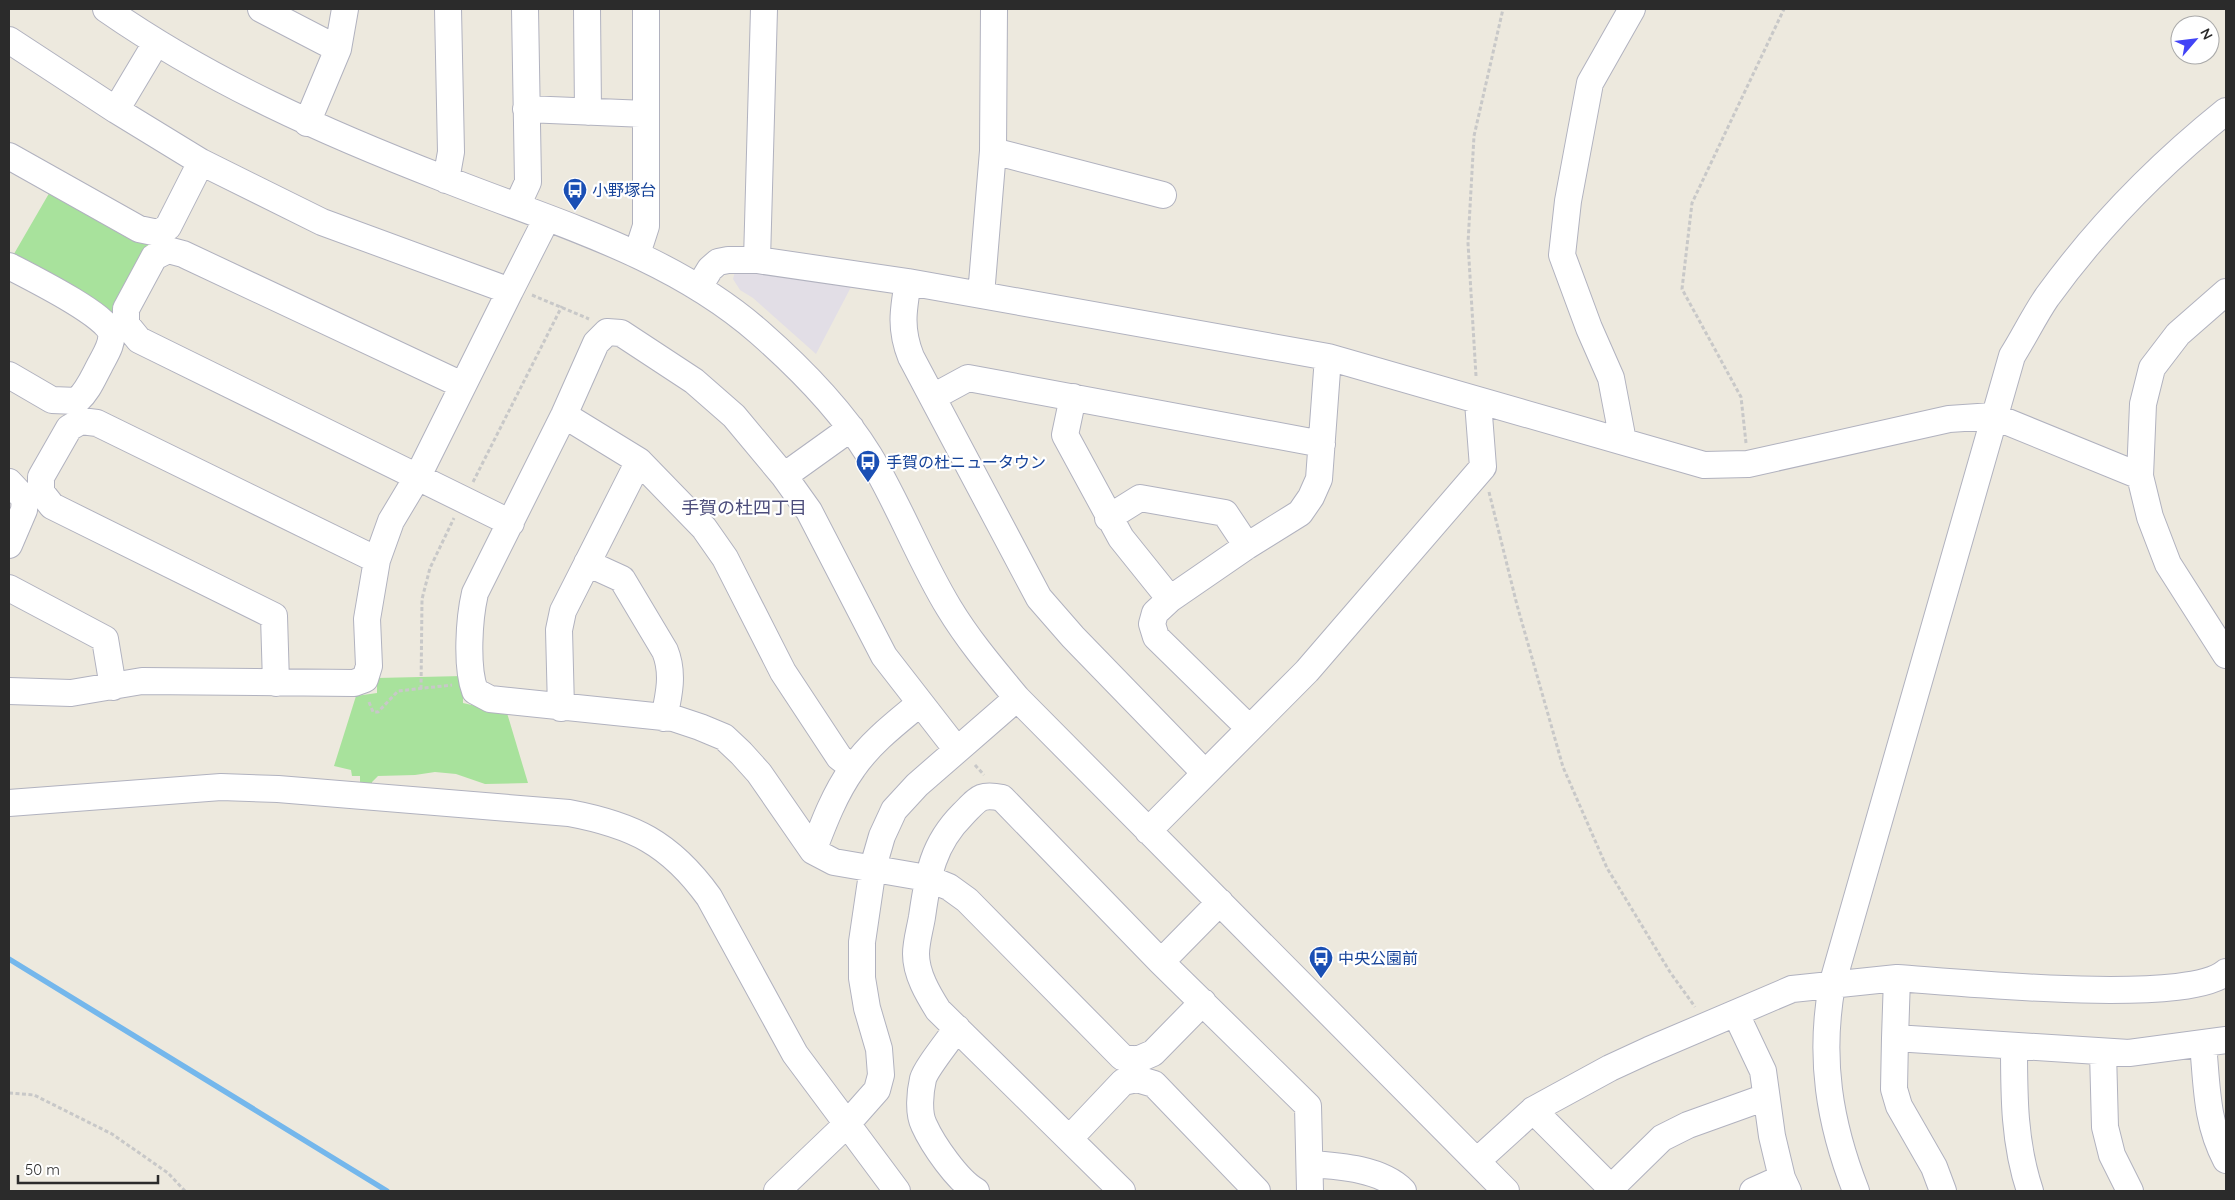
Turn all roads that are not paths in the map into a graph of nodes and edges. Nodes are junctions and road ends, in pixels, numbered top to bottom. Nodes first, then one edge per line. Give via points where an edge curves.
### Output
1 (106, 9) edge
2 (260, 9) edge
3 (345, 9) edge
4 (448, 9) edge
5 (525, 9) edge
6 (587, 9) edge
7 (646, 9) edge
8 (764, 9) edge
9 (994, 9) edge
10 (1632, 9) edge
11 (9, 40) edge
12 (156, 43) junction
13 (338, 48) junction
14 (526, 109) junction
15 (116, 110) junction
16 (2226, 111) edge
17 (588, 112) junction
18 (646, 114) junction
19 (307, 123) junction
20 (993, 151) junction
21 (9, 156) edge
22 (201, 162) junction
23 (446, 180) junction
24 (1163, 195) dead end
25 (517, 206) junction
26 (547, 218) junction
27 (637, 254) junction
28 (757, 260) junction
29 (9, 266) edge
30 (908, 282) junction
31 (699, 287) junction
32 (510, 291) junction
33 (2226, 292) edge
34 (981, 295) junction
35 (1328, 357) junction
36 (9, 376) edge
37 (462, 385) junction
38 (933, 397) junction
39 (1073, 397) junction
40 (1478, 402) junction
41 (564, 414) junction
42 (1993, 416) junction
43 (851, 428) junction
44 (1623, 441) junction
45 (1322, 444) junction
46 (639, 461) junction
47 (418, 476) junction
48 (784, 476) junction
49 (2140, 476) junction
50 (9, 482) edge
51 (1108, 518) junction
52 (511, 523) junction
53 (9, 545) edge
54 (1247, 546) junction
55 (377, 560) junction
56 (588, 563) junction
57 (9, 588) edge
58 (1170, 599) junction
59 (2226, 655) edge
60 (276, 683) junction
61 (113, 687) junction
62 (9, 691) edge
63 (1017, 698) junction
64 (918, 704) junction
65 (561, 708) junction
66 (664, 718) junction
67 (1249, 728) junction
68 (957, 750) junction
69 (853, 768) junction
70 (1205, 773) junction
71 (9, 803) edge
72 (1148, 831) junction
73 (813, 851) junction
74 (873, 867) junction
75 (927, 878) junction
76 (1220, 902) junction
77 (1161, 962) junction
78 (2226, 972) edge
79 (1897, 978) junction
80 (1832, 985) junction
81 (1203, 1002) junction
82 (1736, 1014) junction
83 (958, 1028) junction
84 (1895, 1038) junction
85 (2215, 1042) edge
86 (2014, 1046) junction
87 (2103, 1052) junction
88 (1766, 1097) junction
89 (1533, 1110) junction
90 (846, 1125) junction
91 (1070, 1138) junction
92 (2226, 1160) edge
93 (1477, 1161) junction
94 (1311, 1164) junction
95 (1785, 1185) edge
96 (1613, 1190) edge
97 (777, 1191) edge
98 (897, 1191) edge
99 (976, 1191) edge
100 (1122, 1191) edge
101 (1256, 1191) edge
102 (1310, 1191) edge
103 (1403, 1191) edge
104 (1506, 1191) edge
105 (1753, 1191) edge
106 (1856, 1191) edge
107 (1943, 1191) edge
108 (2030, 1191) edge
109 (2130, 1191) edge

1 - 12 street
2 - 13 street
3 - 13 street
4 - 23 street via 451,152
5 - 14 street
6 - 17 street
7 - 18 street
8 - 28 street
9 - 20 street
10 - 44 street via 1590,83 1568,201 1562,255 1611,378
11 - 15 street
12 - 15 street
12 - 19 street via 223,82
13 - 19 street
14 - 17 street
14 - 25 street via 528,182
15 - 22 street
16 - 42 street via 2153,176 2094,238 2047,298 2012,356
17 - 18 street
18 - 27 street via 646,226
19 - 23 street
20 - 24 street
20 - 34 street
21 - 22 street via 139,229 158,233 168,227
22 - 32 street via 322,222
23 - 25 street
25 - 26 street
26 - 27 street
26 - 32 street
27 - 31 street
28 - 30 street
28 - 31 street via 718,262
29 - 36 street via 98,316 112,335 110,346 86,393 77,401 52,400
30 - 34 street
30 - 38 street via 902,316 904,338
31 - 43 street via 728,306 781,351 812,381
32 - 37 street
33 - 49 street via 2178,334 2152,368 2143,404
34 - 35 street
35 - 40 street
35 - 45 street
37 - 47 street
37 - 47 street via 183,254 168,250 154,257 126,309 126,324 139,340
38 - 39 street via 968,378
38 - 70 street via 1039,598 1073,638
39 - 45 street
39 - 51 street via 1066,435
40 - 44 street
40 - 67 street via 1483,467 1306,671
41 - 46 street
41 - 48 street via 596,343 607,332 620,333 694,381 734,416
41 - 52 street
42 - 44 street via 1950,420 1748,464 1704,465
42 - 49 street
42 - 80 street
43 - 48 street
43 - 63 street via 878,472 948,606 974,646
45 - 54 street via 1319,479 1300,514
46 - 56 street
46 - 69 street via 704,528 725,558 783,672 839,757
47 - 52 street
47 - 55 street via 391,521
48 - 64 street via 809,512 884,656
49 - 59 street via 2150,517 2168,564
50 - 53 street via 25,499 24,510
51 - 54 street via 1140,498 1225,513
51 - 58 street
52 - 65 street via 475,593 471,612 471,680 476,691 490,699
54 - 58 street
55 - 60 street via 368,609 369,666 365,679 354,683
55 - 60 street via 97,423 81,421 69,428 41,476 41,492 52,506 274,616
56 - 65 street via 563,611 559,630
56 - 66 street via 622,579 665,650 670,687
57 - 61 street via 106,638
58 - 67 street via 1155,613 1152,624 1156,637
60 - 61 street via 142,681
61 - 62 street via 71,693
63 - 68 street via 983,734
63 - 72 street
64 - 68 street
64 - 69 street
65 - 66 street
66 - 73 street via 700,727 724,738 759,773
67 - 70 street
68 - 74 street via 894,810
69 - 73 street via 832,804
70 - 72 street
71 - 90 street via 221,787 541,810 616,823 666,850 696,878 709,896 795,1054
72 - 76 street
73 - 74 street via 834,862
74 - 75 street
74 - 90 street via 862,942 862,978 879,1049 881,1075 877,1090
75 - 77 street via 936,849 951,826 980,797 1002,798
75 - 81 street via 949,887 967,900 1122,1057 1137,1060 1153,1053
75 - 83 street via 916,955 923,985 938,1010
76 - 77 street
76 - 93 street
77 - 81 street
78 - 79 street via 2197,985 2119,991
79 - 80 street
79 - 84 street
80 - 82 street via 1792,989
80 - 106 street via 1826,1018 1831,1115
81 - 94 street via 1308,1106
82 - 88 street via 1762,1071
82 - 89 street via 1610,1068
83 - 91 street
83 - 99 street via 923,1077 920,1101 923,1124 967,1186
84 - 86 street
84 - 107 street via 1894,1089 1899,1106 1934,1167
85 - 87 street via 2129,1053
85 - 92 street via 2209,1117
86 - 87 street
86 - 108 street via 2014,1114 2019,1153
87 - 109 street via 2105,1127 2112,1155
88 - 95 street
88 - 96 street via 1688,1125 1662,1138
89 - 93 street
89 - 96 street
90 - 97 street
90 - 98 street
91 - 100 street
91 - 101 street via 1123,1082 1137,1079 1154,1084
93 - 104 street
94 - 102 street
94 - 103 street via 1347,1166 1398,1186
95 - 105 street

